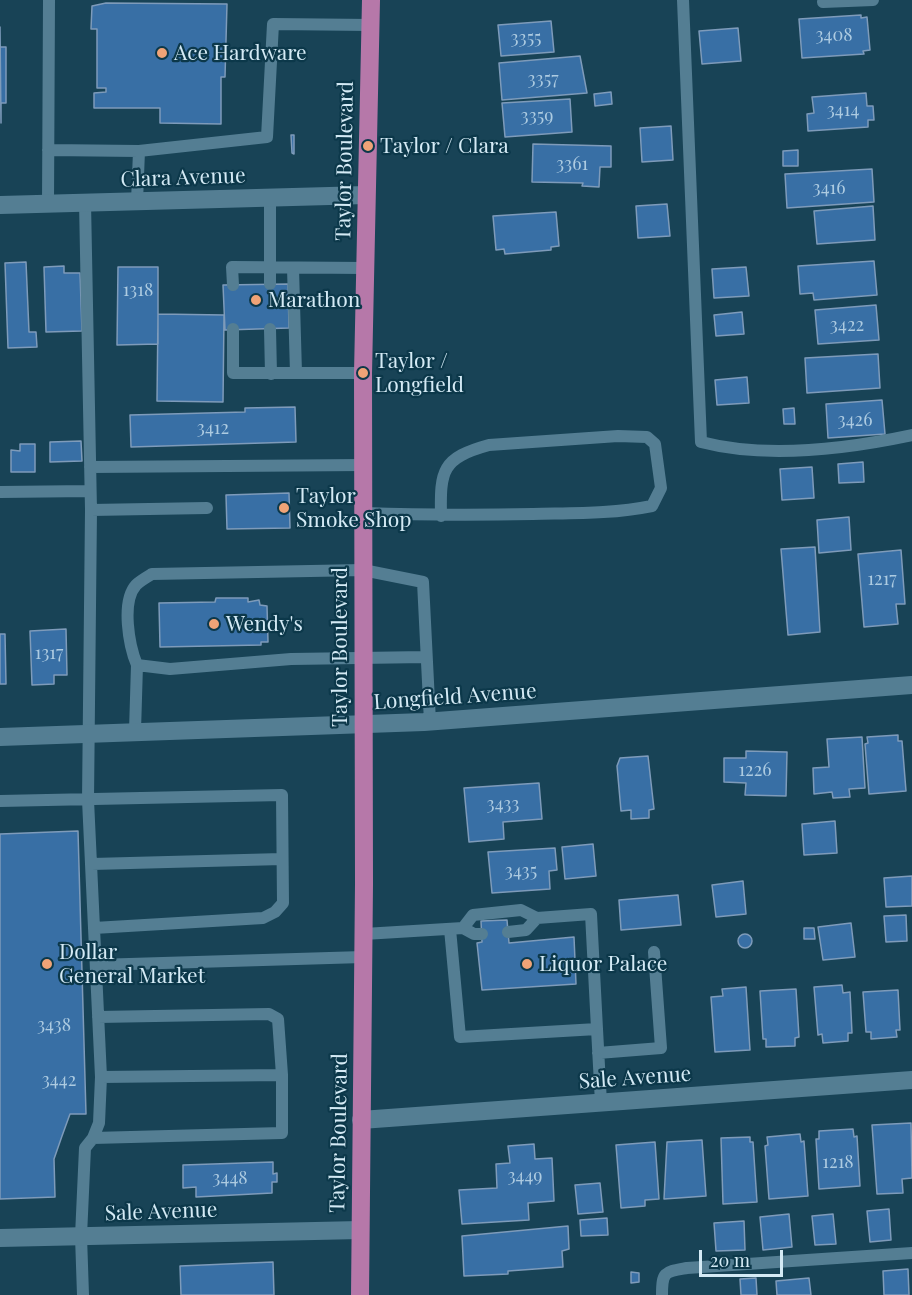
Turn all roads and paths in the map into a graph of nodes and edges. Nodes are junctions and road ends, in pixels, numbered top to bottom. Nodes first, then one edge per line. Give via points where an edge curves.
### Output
1 (49, 0) edge
2 (370, 0) edge
3 (682, 0) edge
4 (873, 0) edge
5 (824, 2) dead end
6 (371, 25) junction
7 (48, 150) junction
8 (138, 151) junction
9 (366, 195) junction
10 (270, 197) junction
11 (85, 202) junction
12 (137, 202) junction
13 (48, 204) junction
14 (0, 205) edge
15 (270, 267) junction
16 (293, 268) junction
17 (366, 268) junction
18 (270, 284) dead end
19 (233, 285) dead end
20 (233, 329) dead end
21 (270, 329) dead end
22 (363, 373) junction
23 (271, 374) junction
24 (296, 374) junction
25 (912, 435) edge
26 (364, 465) junction
27 (90, 467) junction
28 (90, 491) junction
29 (0, 492) edge
30 (207, 508) dead end
31 (91, 510) junction
32 (364, 513) junction
33 (441, 516) junction
34 (363, 570) junction
35 (426, 657) junction
36 (362, 659) junction
37 (137, 665) junction
38 (912, 685) edge
39 (430, 722) junction
40 (363, 726) junction
41 (135, 731) junction
42 (90, 732) junction
43 (0, 737) edge
44 (88, 800) junction
45 (0, 801) edge
46 (282, 859) junction
47 (92, 864) junction
48 (537, 918) junction
49 (94, 928) junction
50 (457, 928) junction
51 (508, 932) dead end
52 (363, 934) junction
53 (482, 934) dead end
54 (654, 952) dead end
55 (363, 957) junction
56 (96, 965) junction
57 (99, 1017) junction
58 (597, 1029) junction
59 (598, 1053) junction
60 (282, 1075) junction
61 (101, 1077) junction
62 (912, 1080) edge
63 (601, 1103) junction
64 (361, 1120) junction
65 (93, 1138) junction
66 (360, 1230) junction
67 (81, 1236) junction
68 (0, 1238) edge
69 (912, 1253) edge
70 (83, 1295) edge
71 (360, 1295) edge
72 (662, 1295) edge

1 - 7 lane
2 - 6 main road, Taylor Boulevard
3 - 25 lane via 700,442 744,451 863,445
4 - 5 lane
6 - 8 lane via 273,24 267,137
6 - 9 main road, Taylor Boulevard
7 - 8 lane
7 - 13 lane
8 - 12 lane
9 - 10 street, Clara Avenue
9 - 17 main road, Taylor Boulevard
10 - 12 street, Clara Avenue
10 - 15 lane
11 - 12 street, Clara Avenue
11 - 13 street, Clara Avenue
11 - 27 lane
13 - 14 street, Clara Avenue
15 - 16 lane
15 - 18 lane
15 - 19 lane via 232,267
16 - 17 lane
16 - 24 lane
17 - 22 main road, Taylor Boulevard
20 - 23 lane via 232,373
21 - 23 lane
22 - 24 lane
22 - 26 main road, Taylor Boulevard
23 - 24 lane
26 - 27 lane
26 - 32 main road, Taylor Boulevard
27 - 28 lane
28 - 29 lane
28 - 31 lane
30 - 31 lane
31 - 42 lane
32 - 33 lane
32 - 34 main road, Taylor Boulevard
33 - 33 lane via 622,512 652,506 661,488 655,444 647,437 618,436 469,451 453,458 440,482
34 - 35 lane via 423,582
34 - 36 main road, Taylor Boulevard
34 - 37 lane via 152,574 135,586 129,606 128,644
35 - 36 lane
35 - 39 lane
36 - 37 lane via 291,659 170,669
36 - 40 main road, Taylor Boulevard
37 - 41 lane
38 - 39 street, Longfield Avenue
39 - 40 street, Longfield Avenue
40 - 41 street, Longfield Avenue
40 - 52 main road, Taylor Boulevard
41 - 42 street, Longfield Avenue
42 - 43 street, Longfield Avenue
42 - 44 lane
44 - 45 lane
44 - 46 lane via 282,795
44 - 47 lane
46 - 47 lane
46 - 49 lane via 282,903 262,918
47 - 49 lane
48 - 50 lane via 521,910 473,915
48 - 51 lane via 526,930
48 - 58 lane via 591,914
49 - 56 lane
50 - 52 lane
50 - 53 lane
50 - 58 lane via 459,1037
52 - 55 main road, Taylor Boulevard
54 - 59 lane via 661,1048
55 - 56 lane
55 - 64 main road, Taylor Boulevard
56 - 57 lane
57 - 60 lane via 268,1014 278,1019
57 - 61 lane
58 - 59 lane
59 - 63 lane
60 - 61 lane
60 - 65 lane via 282,1133
61 - 65 lane via 99,1123
62 - 63 street, Sale Avenue
63 - 64 street, Sale Avenue
64 - 66 main road, Taylor Boulevard
65 - 67 lane via 85,1148
66 - 67 street, Sale Avenue
66 - 71 main road, Taylor Boulevard
67 - 68 street, Sale Avenue
67 - 70 lane
69 - 72 lane via 687,1268 668,1272 662,1278

